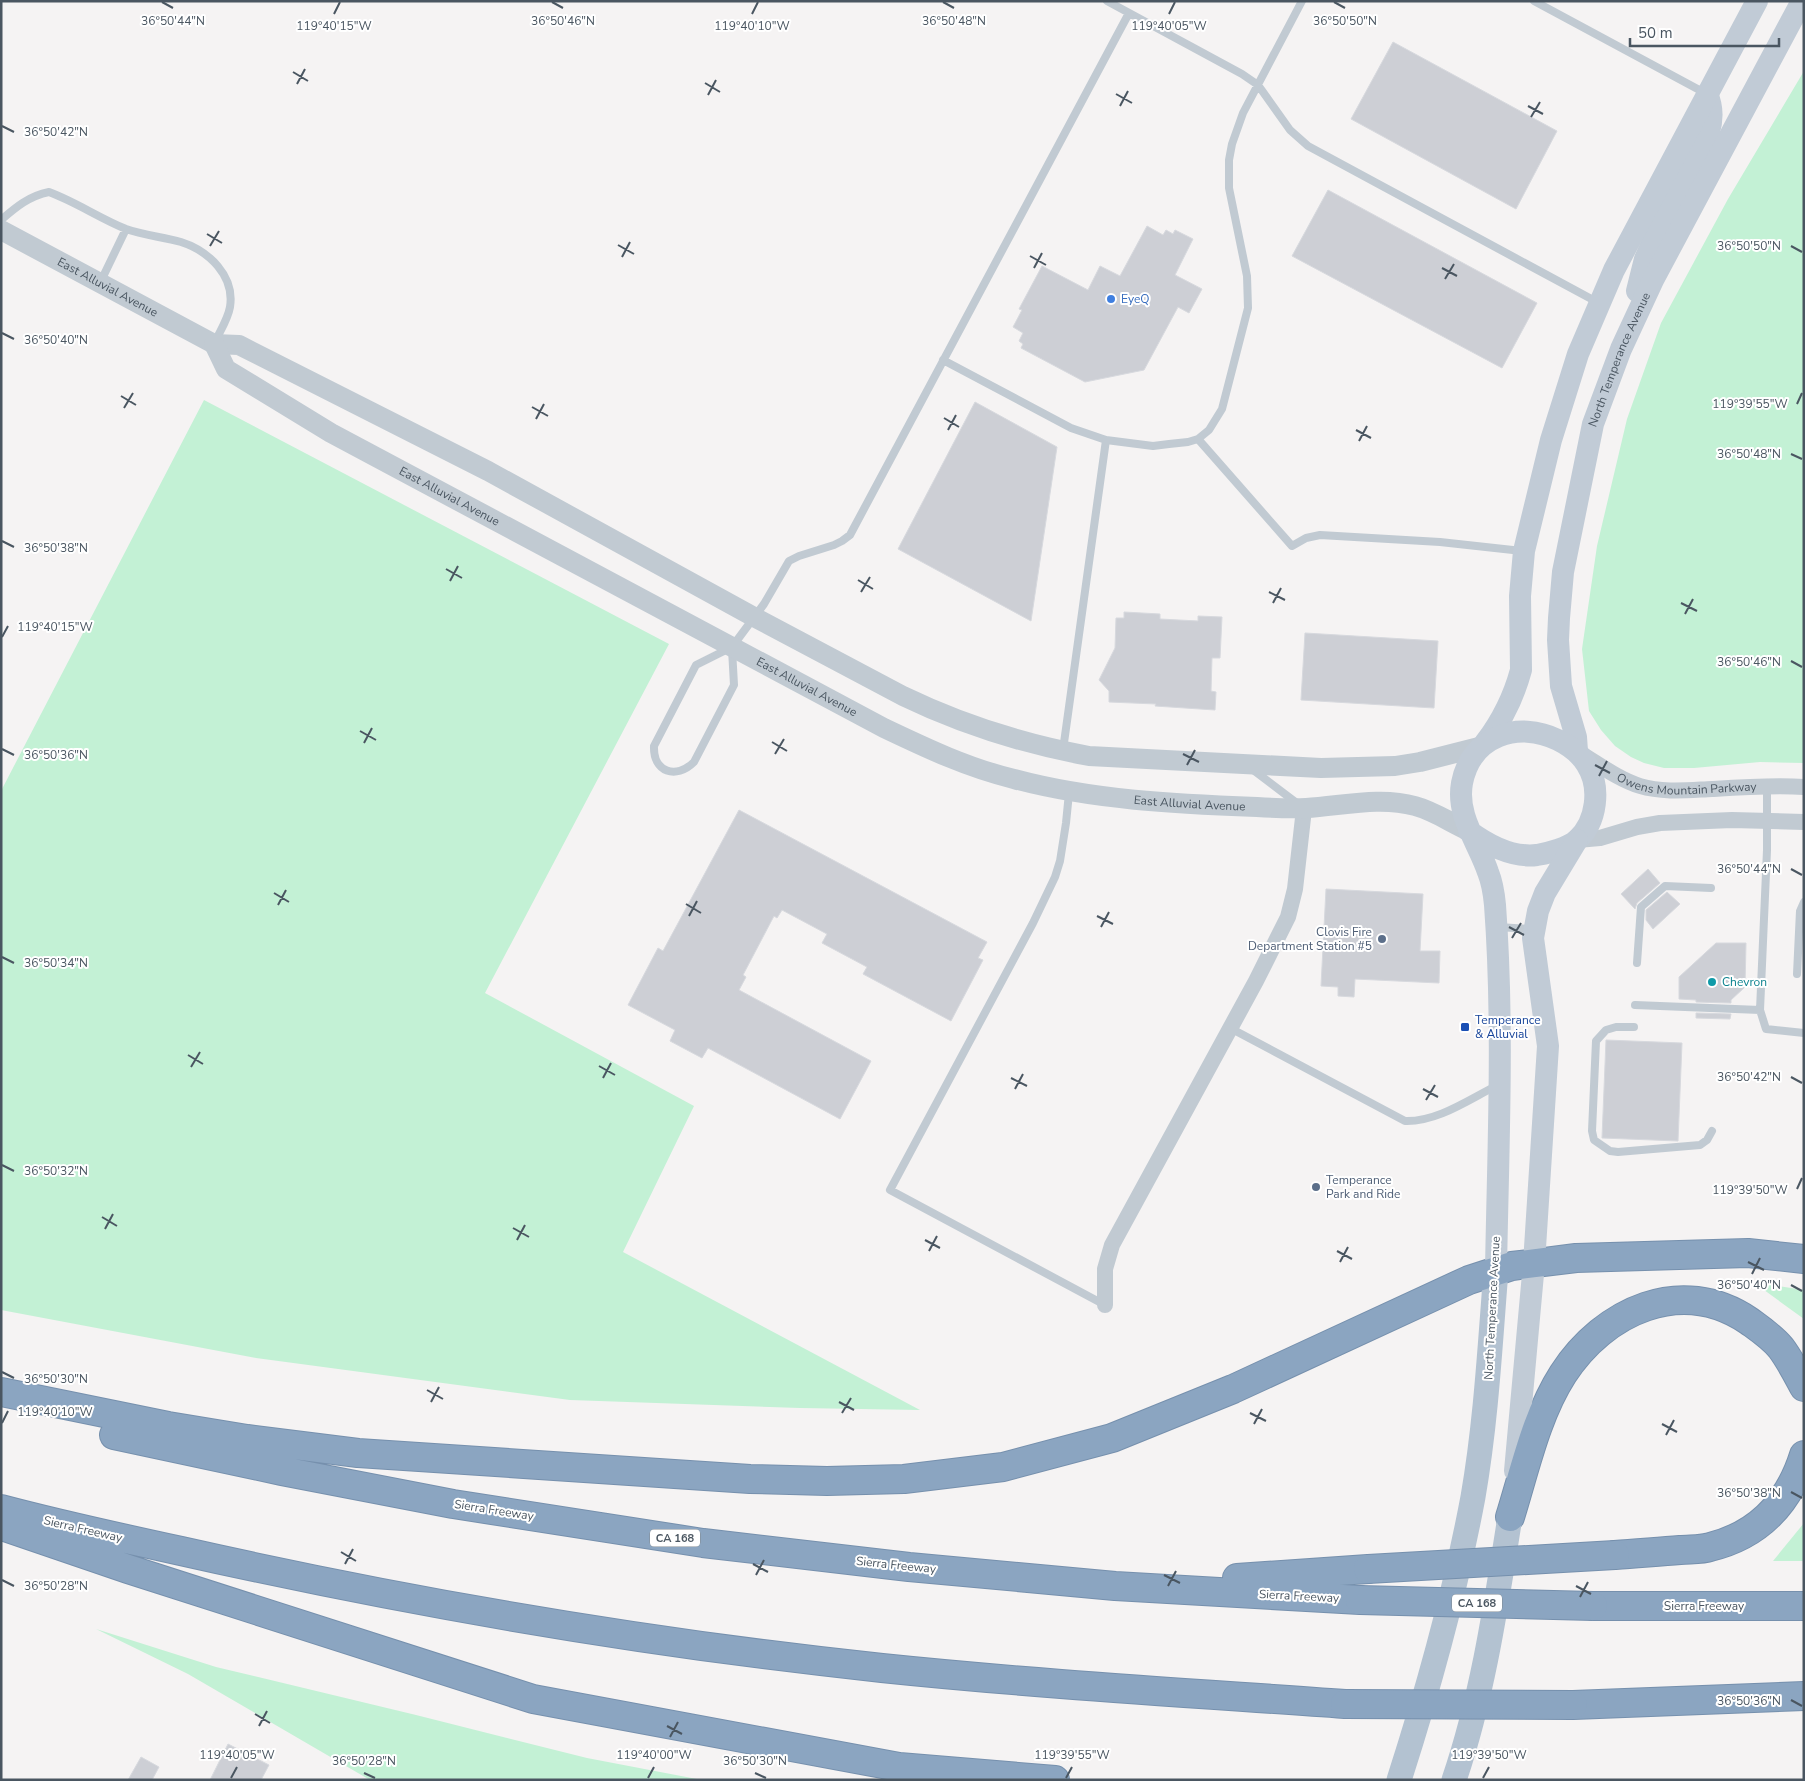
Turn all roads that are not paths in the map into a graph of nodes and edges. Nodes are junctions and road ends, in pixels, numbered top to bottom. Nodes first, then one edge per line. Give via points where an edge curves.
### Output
1 (1107, 1) edge
2 (1302, 1) edge
3 (1534, 1) edge
4 (1757, 1) edge
5 (1802, 1) edge
6 (1129, 13) junction
7 (1258, 85) junction
8 (1707, 94) junction
9 (1, 220) edge
10 (126, 229) junction
11 (1, 230) edge
12 (100, 283) junction
13 (1599, 303) junction
14 (1629, 331) junction
15 (214, 344) junction
16 (943, 360) junction
17 (1198, 439) junction
18 (1106, 440) junction
19 (1524, 551) junction
20 (754, 617) junction
21 (732, 647) junction
22 (1483, 746) junction
23 (1577, 751) junction
24 (1063, 752) junction
25 (1247, 765) junction
26 (1766, 786) junction
27 (1804, 787) edge
28 (1069, 791) junction
29 (1304, 808) junction
30 (1767, 821) junction
31 (1804, 822) edge
32 (1469, 832) junction
33 (1577, 840) junction
34 (1711, 888) dead end
35 (1804, 902) edge
36 (1496, 927) junction
37 (1534, 929) junction
38 (1638, 963) dead end
39 (1797, 974) dead end
40 (1635, 1005) dead end
41 (1760, 1010) junction
42 (1634, 1027) dead end
43 (1230, 1028) junction
44 (1804, 1033) edge
45 (1500, 1084) junction
46 (1712, 1131) dead end
47 (1804, 1259) edge
48 (1534, 1263) junction
49 (1496, 1270) junction
50 (1105, 1306) joint
51 (1804, 1387) edge
52 (1, 1392) edge
53 (1, 1405) edge
54 (1804, 1456) edge
55 (1, 1509) edge
56 (1510, 1516) junction
57 (1, 1525) edge
58 (1116, 1586) junction
59 (1804, 1606) edge
60 (1804, 1696) edge
61 (1055, 1780) edge
62 (1399, 1780) edge
63 (1454, 1780) edge

1 - 6 lane
2 - 7 lane
3 - 8 lane
4 - 8 main road
5 - 14 main road, North Temperance Avenue via 1652,280
6 - 7 lane
6 - 16 lane
7 - 13 lane via 1290,130 1308,146
7 - 17 lane via 1237,128 1228,176 1230,200 1247,276 1248,308 1222,409 1209,430
8 - 13 main road
8 - 14 main road via 1713,113 1712,122 1645,259
9 - 10 lane via 20,203 49,192
10 - 12 lane
10 - 15 lane via 184,243 216,263 226,276 231,292 230,308
11 - 12 street, East Alluvial Avenue
12 - 15 street, East Alluvial Avenue
13 - 19 main road via 1561,405
14 - 23 main road, North Temperance Avenue via 1593,424 1563,572 1559,664
15 - 20 street, East Alluvial Avenue via 239,345 422,437
15 - 21 street, East Alluvial Avenue via 226,369 331,433
16 - 18 lane via 1072,428
16 - 20 lane via 850,535 834,545 789,561
17 - 18 lane via 1153,446
17 - 19 lane via 1292,546 1320,535
18 - 24 lane
19 - 22 main road via 1520,596 1521,670 1504,714
20 - 21 lane
20 - 24 street, East Alluvial Avenue via 936,712 984,730
21 - 21 lane via 696,665 654,746 656,761 665,770 679,772 694,762 734,685
21 - 28 street, East Alluvial Avenue via 943,756 1014,780
22 - 23 main road via 1517,730 1553,737
22 - 25 street, East Alluvial Avenue via 1395,766
22 - 32 main road via 1472,757 1462,783 1461,802
23 - 26 street, Owens Mountain Parkway via 1614,775 1650,789
23 - 33 main road via 1588,766 1595,797 1591,817
24 - 25 street, East Alluvial Avenue via 1112,758
25 - 29 lane
26 - 27 street, Owens Mountain Parkway
26 - 30 lane
28 - 29 street, East Alluvial Avenue via 1154,801
28 - 50 lane via 1055,877 890,1190
29 - 32 street, East Alluvial Avenue via 1400,802 1427,810
29 - 43 street via 1293,903
30 - 31 street
30 - 33 street via 1660,823 1600,838
30 - 41 lane
32 - 33 main road via 1497,848 1536,855
32 - 36 main road, North Temperance Avenue via 1489,873
33 - 37 main road via 1545,893
34 - 38 lane via 1665,886 1641,907
35 - 39 lane via 1800,911
36 - 37 lane
36 - 45 main road, North Temperance Avenue
37 - 48 main road via 1534,951 1548,1046
40 - 41 lane
41 - 44 lane via 1766,1029
42 - 46 lane via 1606,1030 1596,1042 1594,1140 1610,1151 1618,1152 1700,1146
43 - 45 lane via 1405,1121 1431,1118
43 - 50 street via 1112,1245 1106,1270
45 - 49 main road, North Temperance Avenue
47 - 48 highway via 1748,1253 1576,1258
48 - 49 highway
48 - 56 main road
49 - 52 highway via 1233,1389 1112,1438 1003,1467 904,1479 750,1479 358,1453 176,1428
49 - 62 main road, North Temperance Avenue via 1487,1392 1473,1496 1456,1578
51 - 56 highway via 1780,1347 1739,1315 1697,1301 1667,1301 1632,1312 1600,1331 1563,1375 1536,1433
53 - 58 highway, Sierra Freeway / CA 168 via 110,1434 453,1504 703,1543
54 - 58 highway, bridge via 1788,1492 1760,1525 1709,1548
55 - 60 highway, Sierra Freeway, bridge via 307,1580 510,1617 881,1668 1345,1704 1573,1704
56 - 63 main road via 1488,1650
57 - 61 highway via 533,1699 899,1768
58 - 59 highway, Sierra Freeway / CA 168, bridge via 1360,1600 1593,1606

